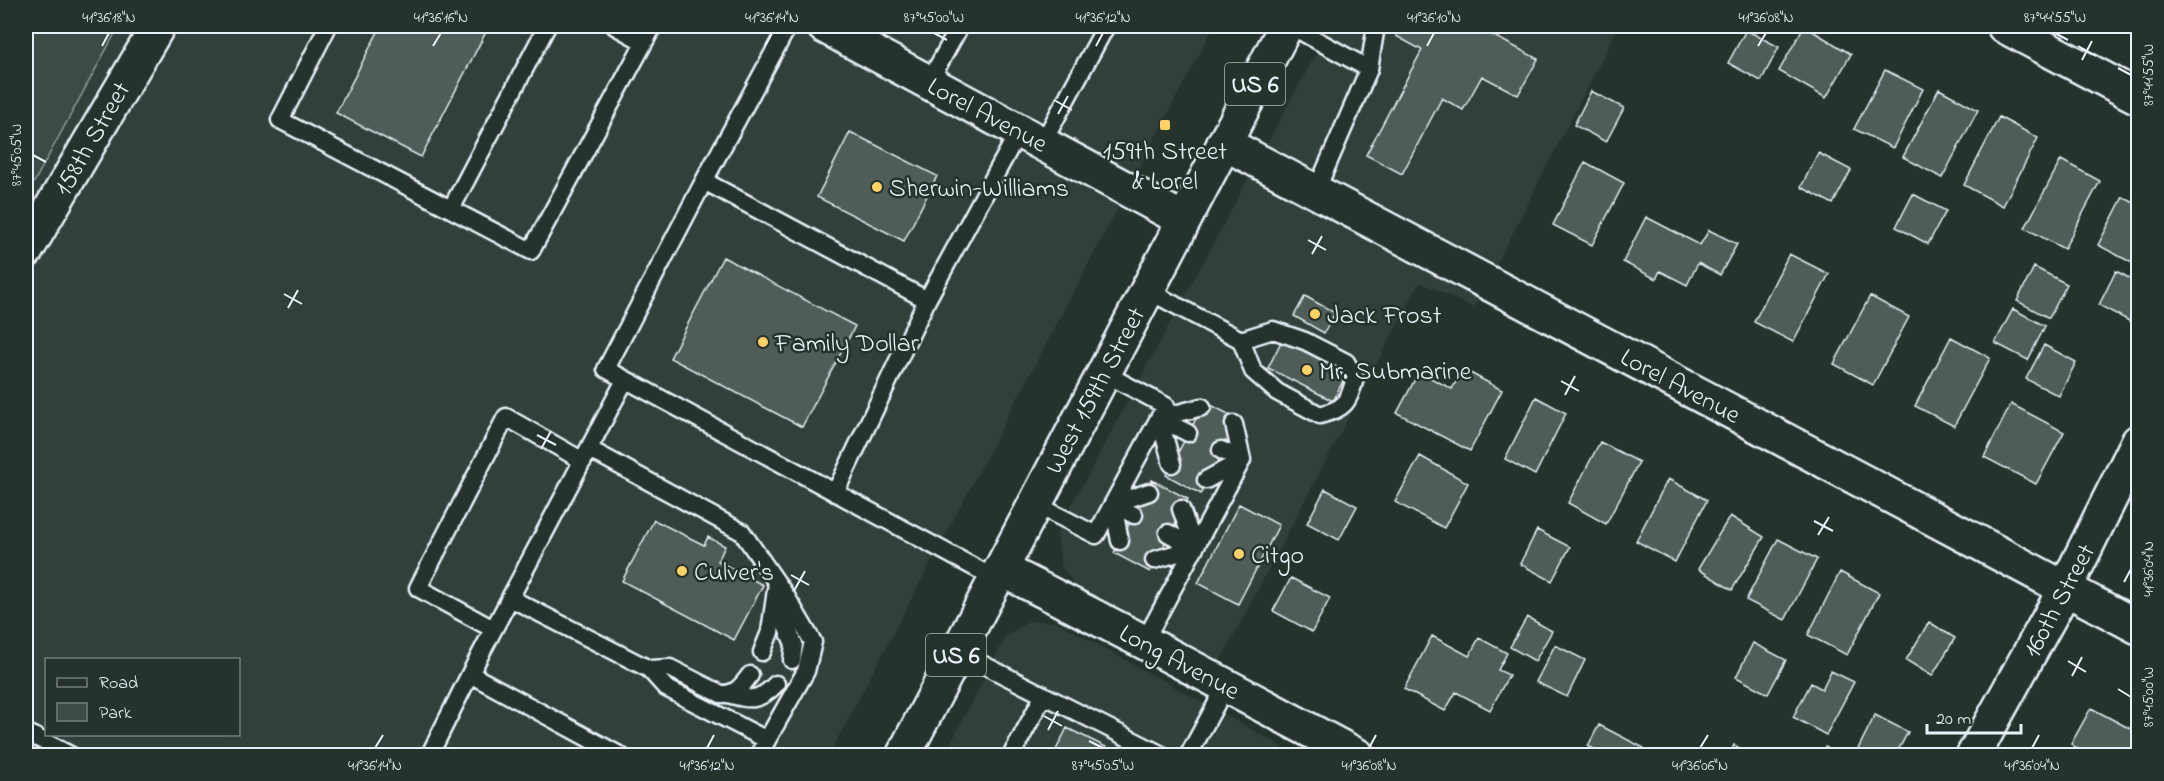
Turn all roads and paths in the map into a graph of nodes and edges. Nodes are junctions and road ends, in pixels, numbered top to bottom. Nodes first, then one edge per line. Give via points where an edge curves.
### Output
1 (158, 26) edge
2 (328, 26) edge
3 (547, 26) edge
4 (615, 26) edge
5 (653, 26) edge
6 (788, 26) edge
7 (824, 26) edge
8 (960, 26) edge
9 (1106, 26) edge
10 (1286, 26) edge
11 (1291, 26) edge
12 (1377, 26) edge
13 (2004, 26) edge
14 (857, 33) edge
15 (644, 42) junction
16 (1369, 69) junction
17 (929, 82) junction
18 (2139, 97) edge
19 (1031, 137) junction
20 (1224, 142) junction
21 (704, 181) junction
22 (1316, 191) junction
23 (451, 209) junction
24 (1184, 220) junction
25 (26, 251) edge
26 (1147, 290) junction
27 (927, 300) junction
28 (1241, 340) junction
29 (1104, 373) junction
30 (626, 380) junction
31 (1202, 407) dead end
32 (1159, 418) junction
33 (1234, 424) dead end
34 (1188, 433) dead end
35 (2139, 442) edge
36 (1221, 450) dead end
37 (586, 455) junction
38 (1242, 460) junction
39 (1172, 464) dead end
40 (1206, 480) dead end
41 (1149, 492) dead end
42 (835, 493) junction
43 (1035, 504) junction
44 (1113, 504) junction
45 (1181, 509) dead end
46 (1134, 515) dead end
47 (1168, 533) dead end
48 (1120, 541) dead end
49 (1195, 548) junction
50 (1154, 560) dead end
51 (998, 574) junction
52 (777, 583) junction
53 (2065, 588) junction
54 (510, 598) junction
55 (775, 600) junction
56 (2139, 627) edge
57 (493, 629) junction
58 (1144, 642) junction
59 (762, 652) dead end
60 (958, 652) junction
61 (792, 660) dead end
62 (649, 669) junction
63 (470, 674) junction
64 (750, 675) dead end
65 (776, 684) dead end
66 (1226, 686) junction
67 (728, 694) junction
68 (1044, 695) junction
69 (26, 732) edge
70 (767, 740) junction
71 (72, 756) edge
72 (429, 756) edge
73 (621, 756) edge
74 (758, 756) edge
75 (903, 756) edge
76 (1011, 756) edge
77 (1164, 756) edge
78 (1188, 756) edge
79 (1358, 756) edge
80 (1973, 756) edge

1 - 25 street, 158th Street
2 - 23 lane via 280,120
3 - 23 lane
4 - 15 lane
5 - 15 lane
6 - 21 lane
7 - 14 street, Lorel Avenue
8 - 17 lane
9 - 19 lane
10 - 20 street, West 159th Street / US 6
11 - 16 lane
12 - 16 lane
13 - 18 street
14 - 17 street, Lorel Avenue
15 - 23 lane via 531,251
16 - 22 lane
17 - 19 street, Lorel Avenue
19 - 24 street, Lorel Avenue
19 - 27 lane
20 - 22 street, Lorel Avenue
20 - 24 street, West 159th Street / US 6
21 - 27 lane
21 - 30 lane via 606,369
22 - 53 street, Lorel Avenue
24 - 26 street, West 159th Street / US 6
26 - 28 lane
26 - 29 street, West 159th Street / US 6
27 - 42 lane
28 - 28 lane via 1254,371 1277,392 1320,415 1338,411 1350,397 1355,378 1346,362 1273,330
29 - 32 lane via 1166,406
29 - 43 street, West 159th Street / US 6
30 - 37 lane
30 - 42 lane
31 - 32 lane
32 - 34 lane
32 - 39 lane
32 - 44 lane
33 - 38 lane
35 - 53 street, 160th Street
36 - 38 lane
37 - 52 lane via 742,532
37 - 54 lane
37 - 57 lane via 506,417 418,588
38 - 40 lane
38 - 49 lane
41 - 44 lane
42 - 51 lane
43 - 44 lane via 1096,535
43 - 51 street, West 159th Street / US 6
44 - 46 lane
44 - 48 lane
45 - 49 lane
47 - 49 lane
49 - 50 lane
49 - 58 lane
51 - 58 street, Long Avenue
51 - 60 street, West 159th Street / US 6
52 - 55 lane
52 - 70 lane via 813,642 806,671
53 - 56 street, Lorel Avenue
53 - 80 street, 160th Street
54 - 57 lane
54 - 62 lane
55 - 59 lane
55 - 61 lane via 794,644
57 - 63 lane
58 - 66 street, Long Avenue
60 - 68 lane
60 - 75 street, West 159th Street / US 6
62 - 67 lane via 670,668
62 - 70 lane via 666,688
63 - 72 lane
63 - 73 lane
64 - 67 lane via 740,688
65 - 67 lane via 767,694 749,700
66 - 78 lane
66 - 79 street, Long Avenue
68 - 76 lane
68 - 77 lane
69 - 71 lane
70 - 74 lane

